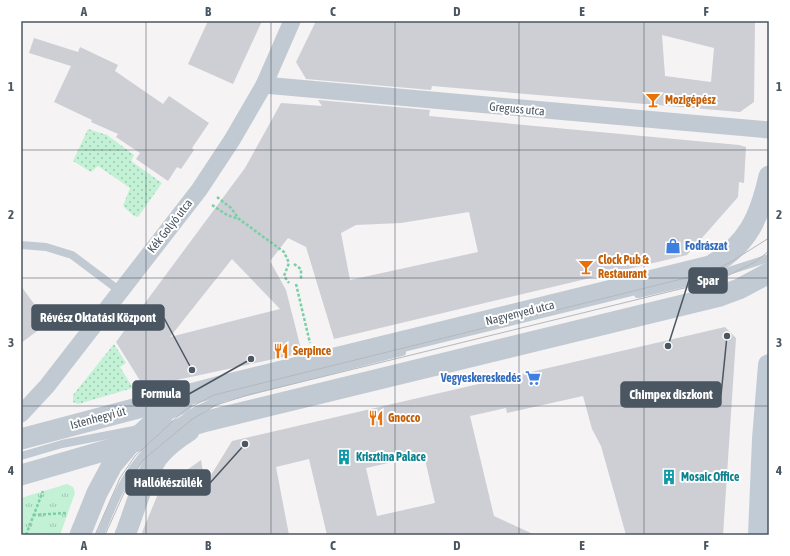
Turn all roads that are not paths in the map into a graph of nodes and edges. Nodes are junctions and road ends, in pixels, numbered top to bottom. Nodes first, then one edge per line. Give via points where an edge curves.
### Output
1 (292, 21) edge
2 (264, 85) junction
3 (769, 130) edge
4 (769, 176) edge
5 (21, 245) edge
6 (769, 258) edge
7 (769, 273) edge
8 (120, 291) junction
9 (631, 296) dead end
10 (412, 350) dead end
11 (769, 365) edge
12 (221, 386) junction
13 (21, 414) edge
14 (187, 416) junction
15 (206, 421) junction
16 (163, 426) junction
17 (21, 438) edge
18 (129, 445) junction
19 (21, 456) edge
20 (71, 461) junction
21 (21, 476) edge
22 (97, 493) junction
23 (80, 535) edge
24 (100, 535) edge
25 (125, 535) edge
26 (759, 535) edge

1 - 2 street, Kék Golyó utca
2 - 3 street, Greguss utca
2 - 8 street, Kék Golyó utca via 199,190
4 - 12 street, Nagyenyed utca via 763,203 745,238 726,257 710,266
5 - 8 lane via 46,247 72,255
6 - 9 lane via 710,277
7 - 15 street via 720,296
8 - 13 street, Kék Golyó utca via 47,386
10 - 14 lane via 223,398
11 - 26 main road
12 - 16 street via 167,410
12 - 17 street, Istenhegyi út
14 - 16 lane
14 - 16 lane
15 - 16 street
15 - 25 street via 176,439 158,457
16 - 18 street
16 - 19 lane via 67,443
16 - 24 lane via 135,464 114,500
18 - 20 street
18 - 22 street via 112,465
20 - 21 street
20 - 22 street via 87,466 96,474
22 - 23 street

